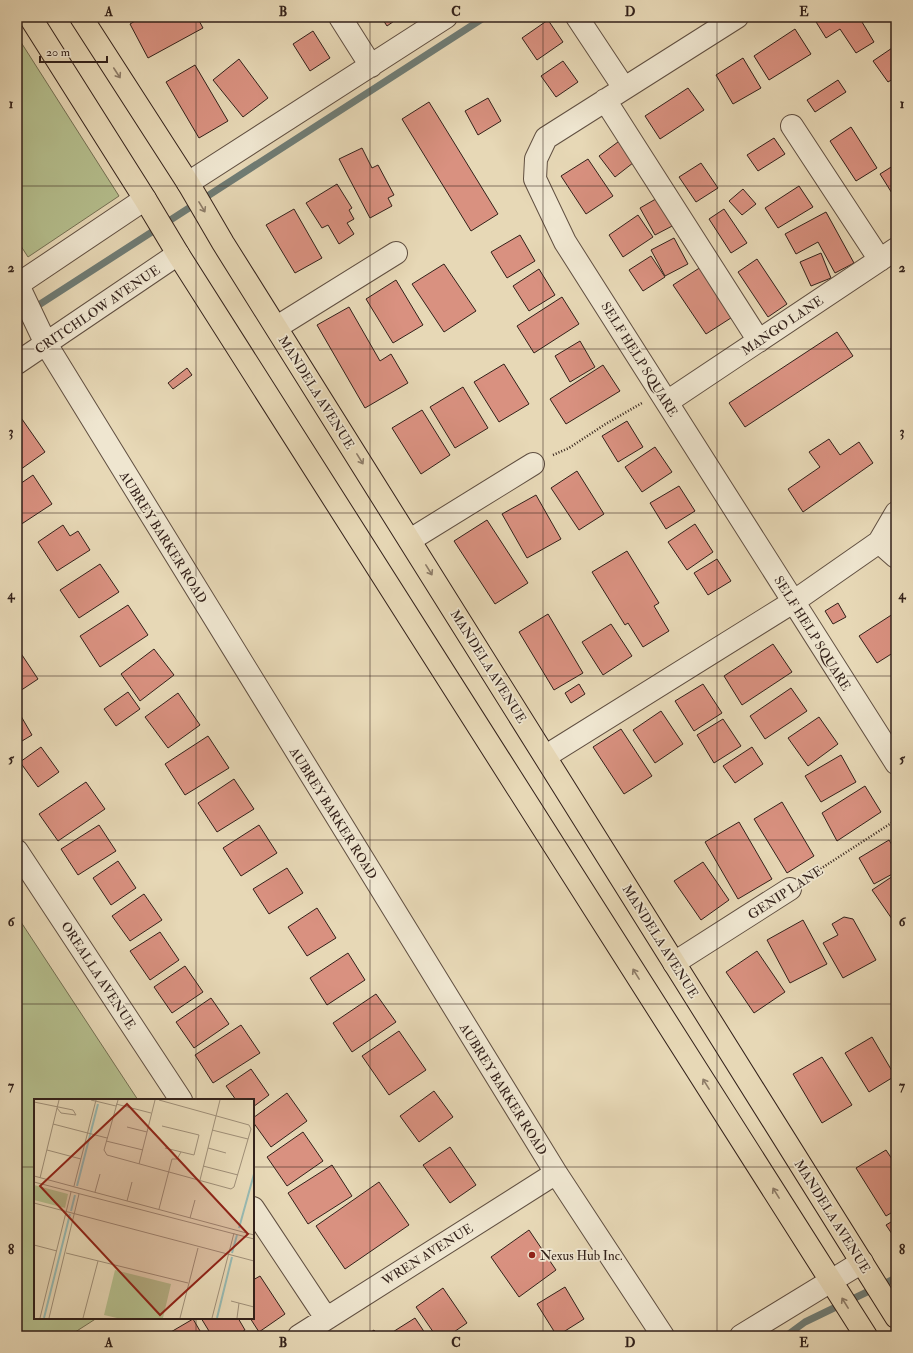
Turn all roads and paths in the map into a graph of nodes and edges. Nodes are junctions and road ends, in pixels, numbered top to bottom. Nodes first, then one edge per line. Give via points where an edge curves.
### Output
1 (30, 17) edge
2 (81, 17) edge
3 (340, 17) edge
4 (446, 17) edge
5 (578, 17) edge
6 (737, 17) edge
7 (371, 66) junction
8 (624, 88) junction
9 (605, 100) junction
10 (792, 126) dead end
11 (188, 183) junction
12 (145, 199) junction
13 (396, 253) dead end
14 (178, 254) junction
15 (888, 254) edge
16 (18, 286) edge
17 (277, 328) junction
18 (43, 339) junction
19 (759, 341) junction
20 (17, 363) edge
21 (664, 397) junction
22 (533, 464) joint
23 (896, 514) edge
24 (410, 540) junction
25 (880, 542) junction
26 (896, 557) edge
27 (793, 602) junction
28 (546, 756) junction
29 (896, 763) edge
30 (896, 820) edge
31 (17, 851) edge
32 (790, 889) joint
33 (674, 963) junction
34 (181, 1099) edge
35 (556, 1173) junction
36 (254, 1210) edge
37 (862, 1262) junction
38 (831, 1281) junction
39 (896, 1317) edge
40 (326, 1318) junction
41 (299, 1336) edge
42 (663, 1336) edge
43 (740, 1336) edge
44 (866, 1336) edge

1 - 12 main road
2 -> 11 main road, MANDELA AVENUE
3 - 7 street
4 - 7 street
5 - 8 street
6 - 8 street, SELF HELP SQUARE
7 - 11 street
8 - 9 street, SELF HELP SQUARE
9 - 19 street
9 - 21 street, SELF HELP SQUARE via 546,138 536,159 535,179 565,242
10 - 15 street
11 -> 17 main road, MANDELA AVENUE
12 - 14 main road
12 - 16 street
13 - 17 street
14 - 18 street, CRITCHLOW AVENUE
38 -> 14 main road
15 - 19 street, MANGO LANE
16 - 18 street, AUBREY BARKER ROAD
17 -> 24 main road, MANDELA AVENUE
18 - 20 street, CRITCHLOW AVENUE
18 - 35 street, AUBREY BARKER ROAD
19 - 21 street, MANGO LANE
21 - 22 path via 604,425 569,448
21 - 27 street, SELF HELP SQUARE
22 - 24 street
23 - 25 street
24 -> 28 main road, MANDELA AVENUE
25 - 26 street
25 - 27 street
27 - 28 street
27 - 29 street, SELF HELP SQUARE
28 - 33 main road, MANDELA AVENUE
30 - 32 path, GENIP LANE
31 - 34 street, OREALLA AVENUE
32 - 33 street, GENIP LANE
33 - 37 main road, MANDELA AVENUE
35 - 40 street, WREN AVENUE
35 - 42 street, AUBREY BARKER ROAD
36 - 40 street
37 - 38 street
37 - 39 main road, MANDELA AVENUE
38 - 43 street
44 -> 38 main road
40 - 41 street, WREN AVENUE

